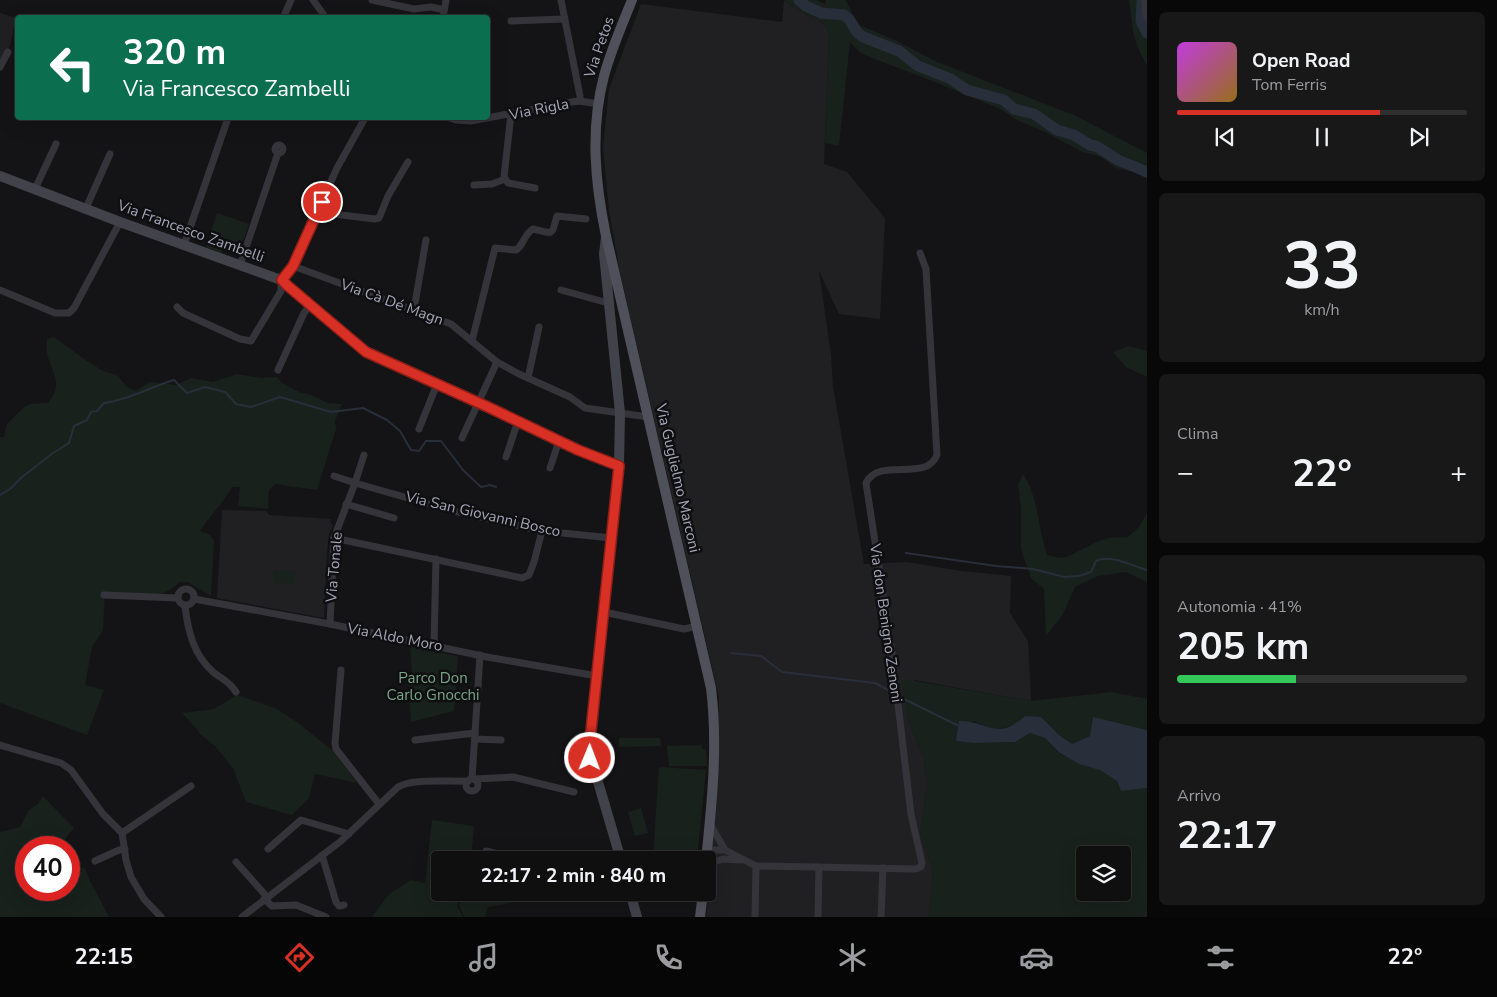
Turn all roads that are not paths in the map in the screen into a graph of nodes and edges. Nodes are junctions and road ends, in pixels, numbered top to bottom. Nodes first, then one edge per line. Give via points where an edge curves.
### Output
1 (291, 0) edge
2 (313, 0) edge
3 (372, 0) edge
4 (446, 0) edge
5 (561, 0) edge
6 (632, 0) edge
7 (1145, 0) edge
8 (444, 14) edge
9 (284, 15) edge
10 (324, 15) edge
11 (1147, 17) edge
12 (564, 18) junction
13 (512, 20) dead end
14 (8, 52) dead end
15 (0, 67) edge
16 (580, 101) junction
17 (598, 104) junction
18 (510, 114) junction
19 (490, 118) edge
20 (227, 120) edge
21 (364, 120) edge
22 (456, 120) edge
23 (477, 120) edge
24 (56, 144) dead end
25 (278, 153) dead end
26 (110, 154) dead end
27 (408, 162) dead end
28 (0, 176) edge
29 (505, 179) junction
30 (474, 185) dead end
31 (535, 188) dead end
32 (35, 189) junction
33 (86, 208) junction
34 (317, 212) junction
35 (586, 219) dead end
36 (120, 222) junction
37 (606, 236) junction
38 (426, 240) dead end
39 (184, 245) junction
40 (920, 253) dead end
41 (240, 265) junction
42 (293, 266) junction
43 (613, 267) junction
44 (606, 279) junction
45 (282, 280) junction
46 (0, 290) edge
47 (561, 290) dead end
48 (608, 303) junction
49 (311, 304) junction
50 (177, 307) dead end
51 (414, 309) junction
52 (540, 327) dead end
53 (472, 341) junction
54 (497, 362) junction
55 (278, 370) dead end
56 (528, 378) junction
57 (437, 384) junction
58 (479, 402) junction
59 (620, 413) junction
60 (648, 417) junction
61 (518, 421) junction
62 (419, 429) dead end
63 (462, 438) dead end
64 (559, 441) junction
65 (364, 455) dead end
66 (506, 457) dead end
67 (619, 466) junction
68 (550, 468) dead end
69 (334, 476) dead end
70 (355, 483) junction
71 (346, 504) junction
72 (394, 518) dead end
73 (542, 531) junction
74 (334, 538) junction
75 (612, 538) junction
76 (436, 559) junction
77 (104, 595) dead end
78 (177, 598) junction
79 (194, 599) junction
80 (185, 606) junction
81 (604, 612) junction
82 (330, 624) junction
83 (698, 626) junction
84 (434, 645) junction
85 (480, 655) junction
86 (342, 670) dead end
87 (597, 676) junction
88 (236, 692) dead end
89 (475, 736) junction
90 (415, 740) dead end
91 (500, 740) dead end
92 (0, 745) edge
93 (471, 782) junction
94 (191, 786) dead end
95 (574, 792) dead end
96 (379, 804) junction
97 (710, 824) junction
98 (122, 833) junction
99 (349, 834) junction
100 (125, 849) junction
101 (268, 849) dead end
102 (724, 850) junction
103 (618, 851) edge
104 (707, 851) edge
105 (716, 852) edge
106 (322, 855) junction
107 (716, 857) edge
108 (723, 859) junction
109 (742, 860) junction
110 (95, 861) dead end
111 (716, 861) edge
112 (236, 862) dead end
113 (756, 866) junction
114 (819, 867) junction
115 (883, 868) junction
116 (266, 898) junction
117 (633, 901) edge
118 (702, 901) edge
119 (344, 905) dead end
120 (160, 917) edge
121 (242, 917) edge
122 (326, 917) edge
123 (637, 917) edge
124 (700, 917) edge
125 (754, 917) edge
126 (818, 917) edge
127 (881, 917) edge

1 - 9 street
2 - 10 street
3 - 8 street via 414,9 431,7
4 - 8 street
5 - 12 street
6 - 17 main road, Via Petos via 609,61
7 - 11 street
12 - 13 street
12 - 16 street
14 - 15 street
16 - 17 street, Via Rigla
16 - 18 street, Via Rigla
17 - 37 main road, Via Guglielmo Marconi via 596,174
18 - 19 street, Via Rigla
18 - 29 street
20 - 39 street
21 - 34 street
22 - 23 street, Via Rigla
24 - 32 street
25 - 41 street
26 - 33 street
27 - 34 street via 379,218
28 - 32 main road, Via Francesco Zambelli
29 - 30 street
29 - 31 street via 508,183
32 - 33 main road, Via Francesco Zambelli
33 - 36 main road, Via Francesco Zambelli
34 - 42 street
35 - 53 street via 558,216 552,232 533,229 516,250 495,248
36 - 39 main road, Via Francesco Zambelli
36 - 46 street via 69,313 55,313
37 - 43 main road, Via Guglielmo Marconi
37 - 44 main road
38 - 51 street
39 - 41 main road, Via Francesco Zambelli
40 - 115 street, Via don Benigno Zenoni via 926,269 937,455 935,461 928,465 881,471 866,483 911,814 922,863 921,867 914,869
41 - 45 main road, Via Francesco Zambelli
42 - 45 street
42 - 51 street, Via Cà Dé Magn
43 - 44 main road
43 - 60 main road, Via Guglielmo Marconi
44 - 48 main road
45 - 49 main road, Via Francesco Zambelli
45 - 50 street via 281,291 251,341 183,313
47 - 48 street
48 - 59 main road
49 - 55 street
49 - 57 main road, Via Francesco Zambelli via 366,352
51 - 53 street, Via Cà Dé Magn via 451,324
52 - 56 street
53 - 54 street, Via Cà Dé Magn
54 - 56 street, Via Cà Dé Magn
54 - 58 street
56 - 59 street, Via Cà Dé Magn via 570,397 585,408
57 - 58 main road, Via Francesco Zambelli
57 - 62 street
58 - 61 main road, Via Francesco Zambelli
58 - 63 street
59 - 60 street, Via Cà Dé Magn
59 - 67 main road
60 - 83 main road, Via Guglielmo Marconi
61 - 64 main road, Via Francesco Zambelli
61 - 66 street
64 - 67 main road, Via Francesco Zambelli
64 - 68 street
65 - 70 street
67 - 75 main road
69 - 70 street, Via San Giovanni Bosco
70 - 71 street, Via Tonale
70 - 73 street, Via San Giovanni Bosco via 454,511
71 - 72 street
71 - 74 street, Via Tonale
73 - 75 street, Via San Giovanni Bosco
73 - 76 street via 529,576 522,578
74 - 76 street
74 - 82 street, Via Tonale
75 - 81 main road
76 - 84 street
77 - 78 street, Via Aldo Moro
78 - 79 street, Via Aldo Moro via 179,592 186,589 191,591
78 - 80 street
79 - 80 street
79 - 82 street, Via Aldo Moro
80 - 88 street via 190,637 199,657
81 - 83 street via 684,629
81 - 87 main road
82 - 84 street, Via Aldo Moro
83 - 97 main road, Via Guglielmo Marconi via 714,718
84 - 85 street, Via Aldo Moro
85 - 87 street, Via Aldo Moro
85 - 89 street
86 - 96 street via 334,744
87 - 103 main road via 590,758
89 - 90 street
89 - 91 street
89 - 93 street
92 - 98 street via 67,766 103,814
93 - 95 street via 514,777
93 - 96 street via 401,784
94 - 98 street
96 - 99 street
97 - 102 street
97 - 104 main road, Via Guglielmo Marconi
98 - 100 street
99 - 101 street via 301,820
99 - 106 street
100 - 110 street
100 - 120 street via 131,877
102 - 105 street, Via don Benigno Zenoni
102 - 109 street, Via don Benigno Zenoni
106 - 116 street
106 - 119 street via 336,902 338,906
107 - 108 street, Via don Benigno Zenoni
108 - 109 street, Via don Benigno Zenoni
108 - 111 street, Via don Benigno Zenoni
109 - 113 street, Via don Benigno Zenoni
112 - 116 street
113 - 114 street, Via don Benigno Zenoni
113 - 125 street
114 - 115 street, Via don Benigno Zenoni
114 - 126 street
115 - 127 street
116 - 121 street
116 - 122 street via 272,906 296,905
117 - 123 main road
118 - 124 main road

